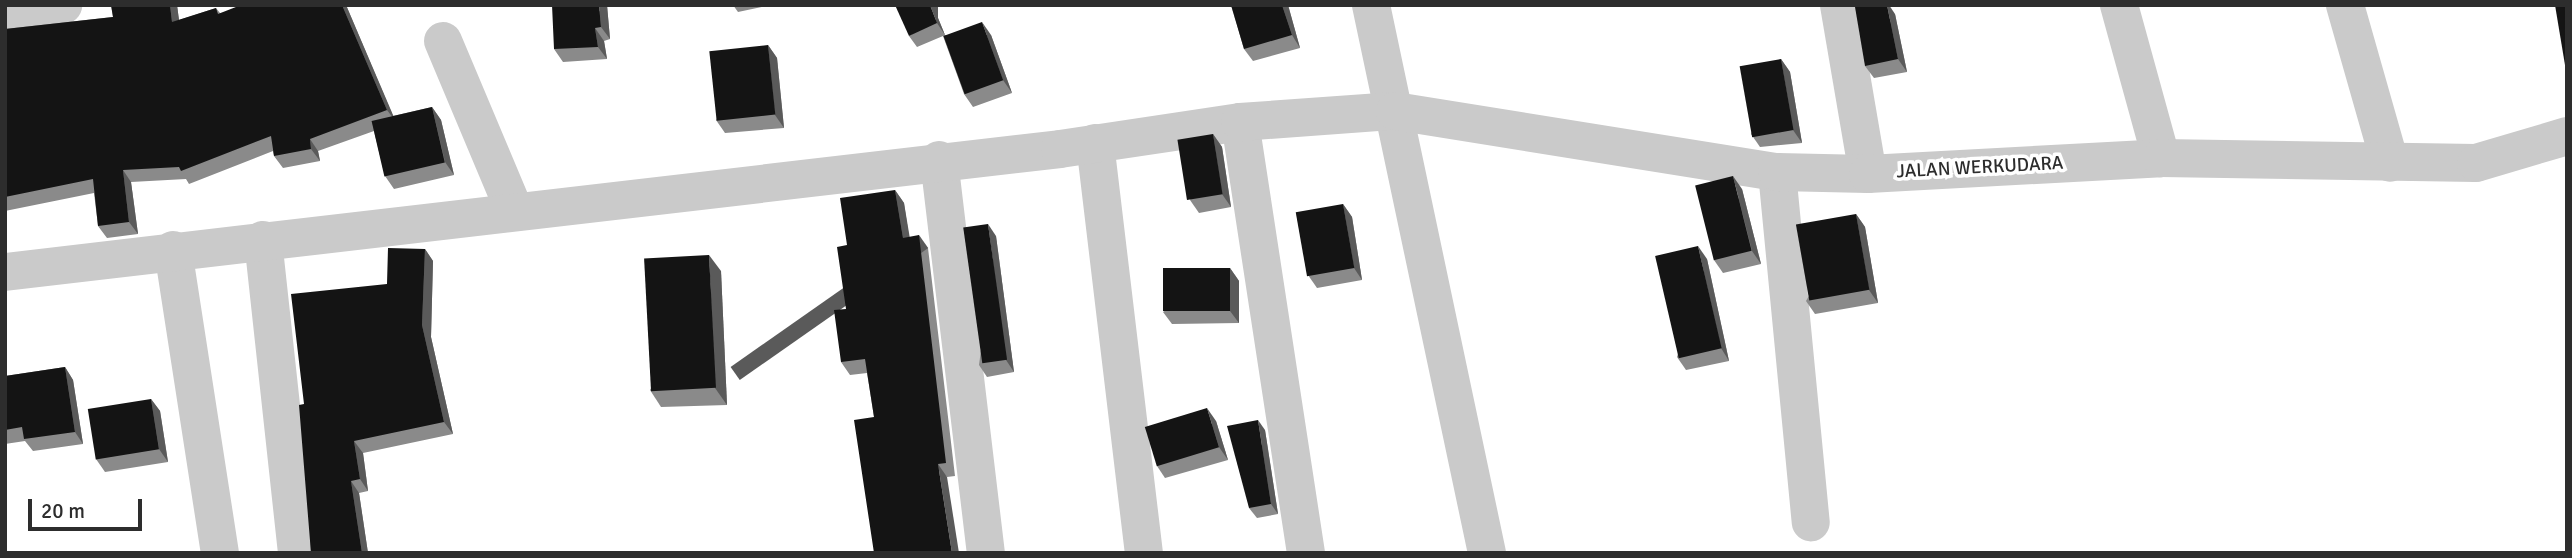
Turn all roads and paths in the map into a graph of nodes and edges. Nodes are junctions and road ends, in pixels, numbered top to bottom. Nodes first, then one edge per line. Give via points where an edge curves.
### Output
1 (63, 5) edge
2 (1371, 5) edge
3 (1839, 5) edge
4 (2119, 5) edge
5 (2345, 5) edge
6 (5, 14) edge
7 (443, 41) dead end
8 (1395, 110) junction
9 (1240, 122) junction
10 (2567, 136) edge
11 (1096, 143) junction
12 (2161, 158) junction
13 (939, 160) junction
14 (2390, 163) junction
15 (1777, 172) junction
16 (1868, 174) junction
17 (514, 210) junction
18 (263, 240) junction
19 (173, 250) junction
20 (5, 272) edge
21 (1811, 522) dead end
22 (220, 553) edge
23 (297, 553) edge
24 (986, 553) edge
25 (1144, 553) edge
26 (1306, 553) edge
27 (1487, 553) edge

1 - 6 street
2 - 8 street
3 - 16 street
4 - 12 street
5 - 14 street
7 - 17 street
8 - 9 street, JALAN WERKUDARA
8 - 15 street, JALAN WERKUDARA
8 - 27 street
9 - 11 street, JALAN WERKUDARA
9 - 26 street
10 - 14 street, JALAN WERKUDARA via 2476,163
11 - 13 street, JALAN WERKUDARA
11 - 25 street
12 - 14 street, JALAN WERKUDARA
12 - 16 street, JALAN WERKUDARA
13 - 17 street, JALAN WERKUDARA
13 - 24 street
15 - 16 street, JALAN WERKUDARA
15 - 21 street
17 - 18 street, JALAN WERKUDARA
18 - 19 street, JALAN WERKUDARA
18 - 23 street
19 - 20 street, JALAN WERKUDARA
19 - 22 street

